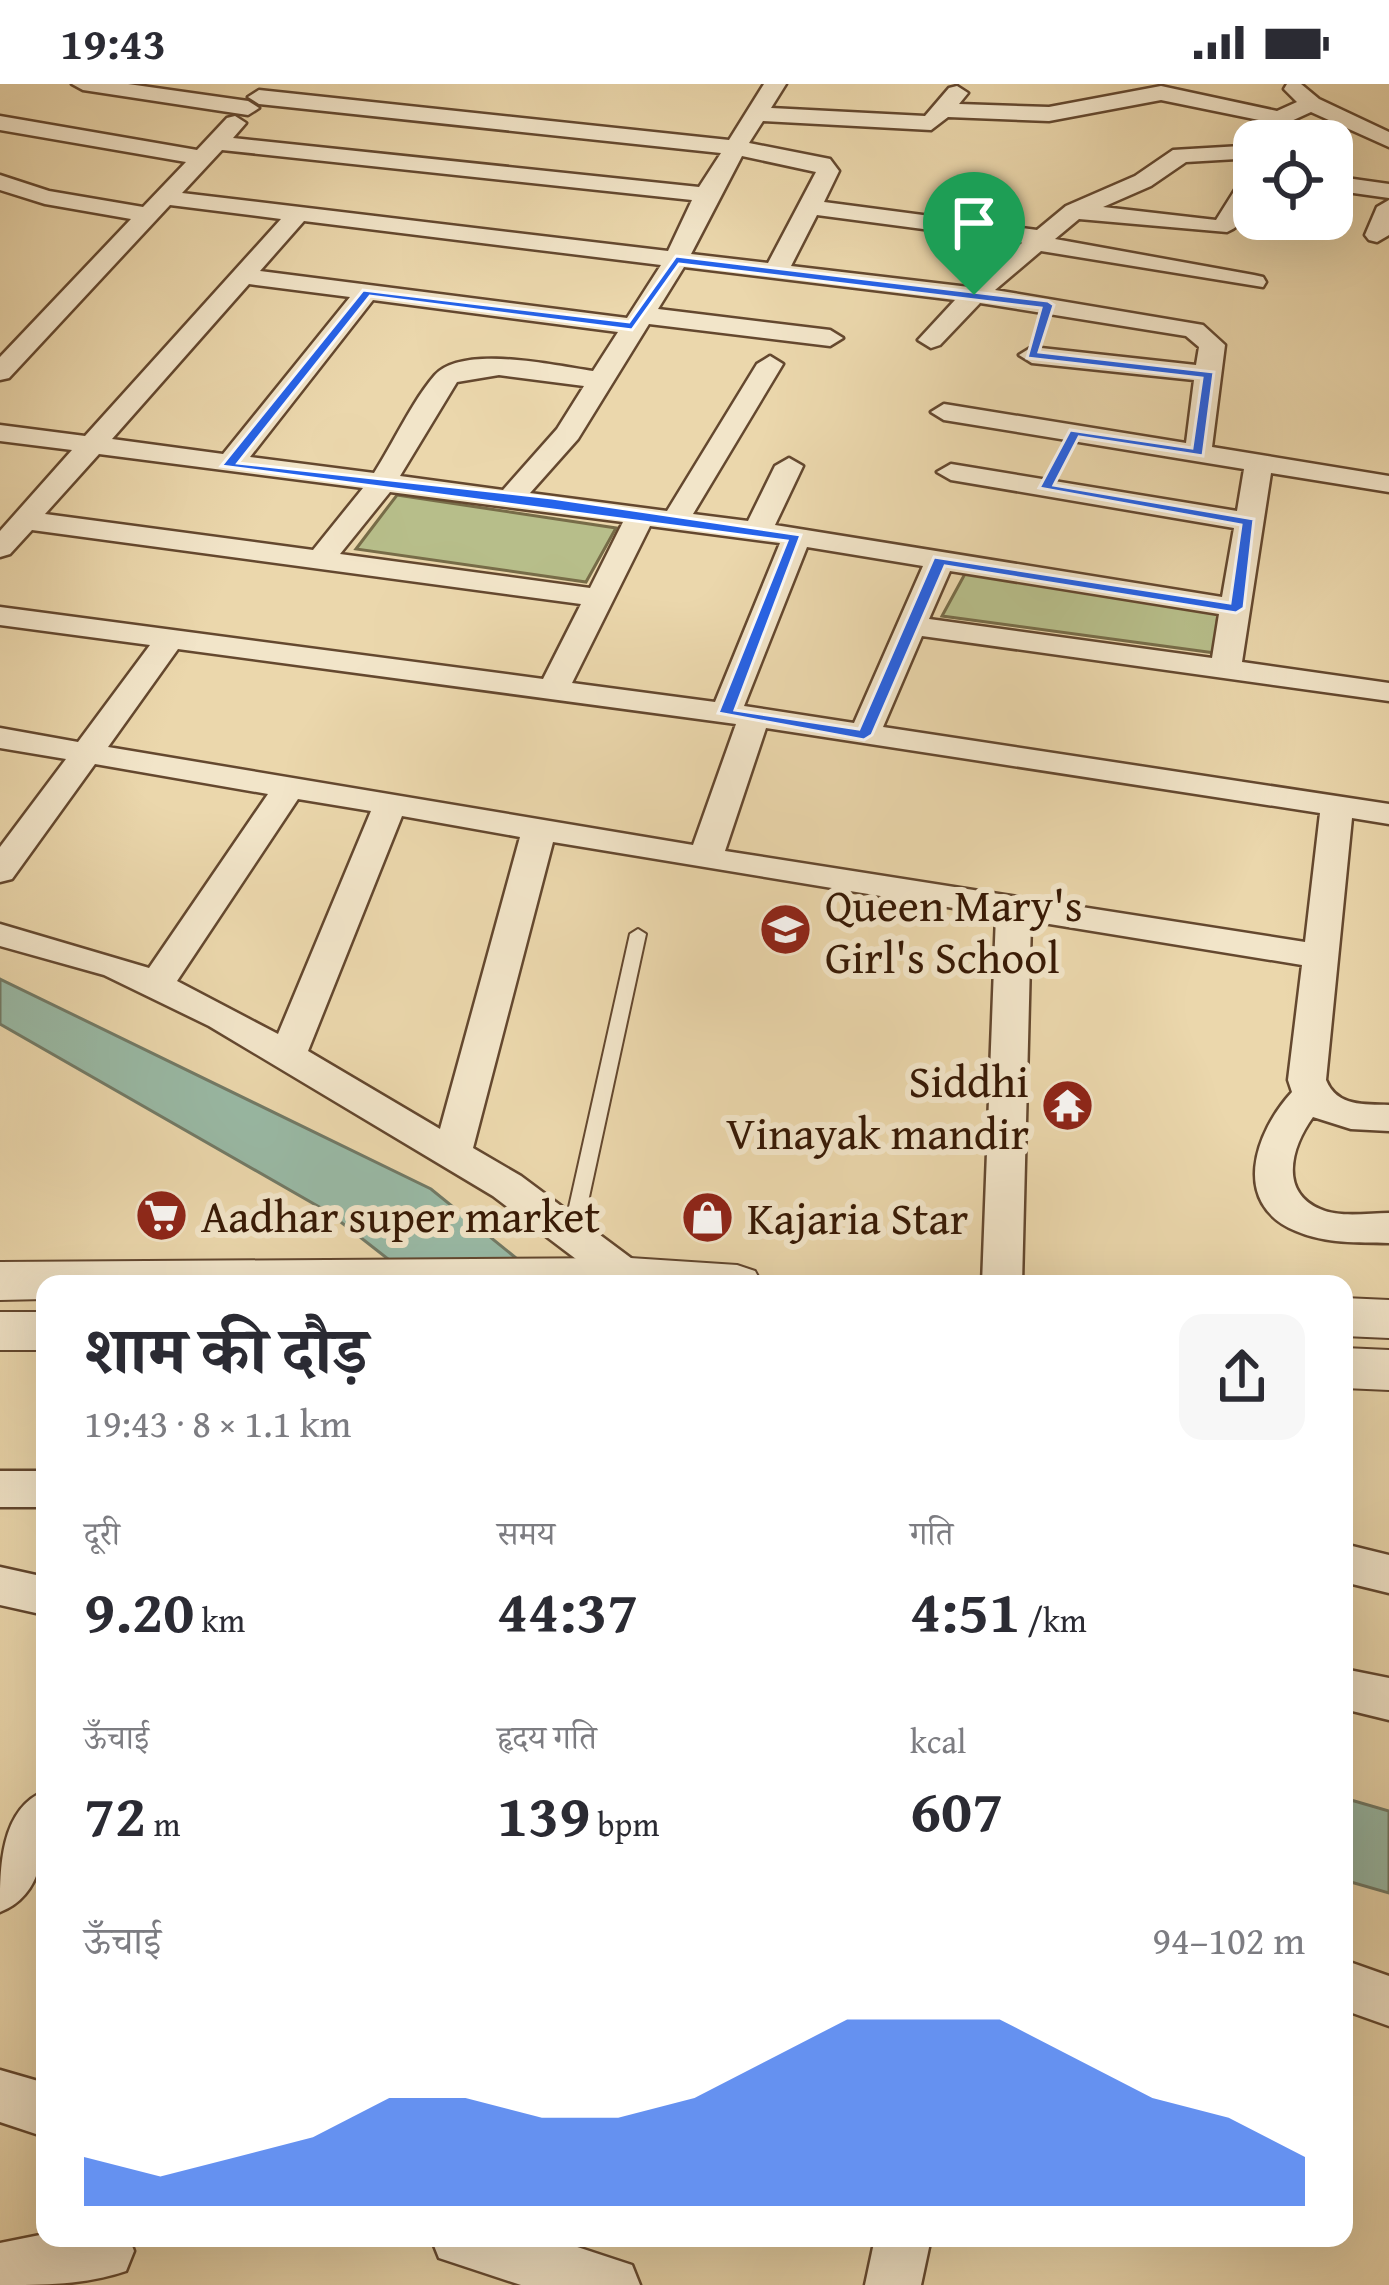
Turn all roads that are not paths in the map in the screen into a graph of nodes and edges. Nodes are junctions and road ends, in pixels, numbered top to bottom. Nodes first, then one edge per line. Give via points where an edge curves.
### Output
1 (83, 84) edge
2 (964, 84) edge
3 (1296, 84) edge
4 (259, 96) edge
5 (770, 104) edge
6 (1311, 104) junction
7 (942, 110) junction
8 (1276, 117) junction
9 (0, 123) edge
10 (1389, 140) edge
11 (738, 148) junction
12 (208, 150) junction
13 (11, 186) edge
14 (1353, 186) edge
15 (1389, 190) edge
16 (706, 195) junction
17 (169, 198) junction
18 (809, 207) junction
19 (1389, 207) edge
20 (1074, 211) junction
21 (299, 213) junction
22 (147, 215) junction
23 (1233, 218) edge
24 (1377, 236) dead end
25 (1036, 240) junction
26 (676, 260) junction
27 (776, 270) junction
28 (242, 276) junction
29 (1254, 282) dead end
30 (367, 292) junction
31 (974, 295) junction
32 (1048, 305) junction
33 (636, 321) junction
34 (830, 338) dead end
35 (931, 340) dead end
36 (770, 364) dead end
37 (0, 372) edge
38 (1209, 374) junction
39 (600, 380) junction
40 (1021, 389) junction
41 (944, 412) dead end
42 (0, 434) edge
43 (88, 446) junction
44 (1198, 453) junction
45 (1060, 460) junction
46 (1259, 463) junction
47 (228, 466) junction
48 (789, 466) dead end
49 (951, 472) dead end
50 (382, 483) junction
51 (1389, 484) edge
52 (510, 499) junction
53 (640, 517) junction
54 (23, 520) junction
55 (675, 520) junction
56 (1249, 522) junction
57 (758, 531) junction
58 (796, 538) junction
59 (0, 548) edge
60 (320, 560) junction
61 (940, 560) junction
62 (602, 598) junction
63 (1236, 608) junction
64 (0, 616) edge
65 (914, 626) junction
66 (170, 639) junction
67 (1225, 670) junction
68 (553, 690) junction
69 (1389, 692) edge
70 (740, 715) junction
71 (864, 735) junction
72 (0, 738) edge
73 (88, 753) junction
74 (290, 787) junction
75 (389, 804) junction
76 (1337, 806) junction
77 (1389, 814) edge
78 (539, 830) junction
79 (706, 858) junction
80 (2, 864) edge
81 (1014, 907) junction
82 (638, 934) dead end
83 (0, 935) edge
84 (1319, 956) junction
85 (157, 984) junction
86 (288, 1055) junction
87 (1310, 1096) junction
88 (1389, 1118) edge
89 (453, 1152) junction
90 (1389, 1228) edge
91 (607, 1268) edge
92 (449, 1275) edge
93 (664, 1275) edge
94 (1002, 1275) edge
95 (0, 1281) edge
96 (36, 1281) edge
97 (1353, 1317) edge
98 (1389, 1319) edge
99 (36, 1330) edge
100 (0, 1331) edge
101 (1353, 1368) edge
102 (1389, 1370) edge
103 (0, 1489) edge
104 (36, 1490) edge
105 (0, 1586) edge
106 (36, 1594) edge
107 (1353, 1691) edge
108 (1389, 1699) edge
109 (31, 1824) edge
110 (0, 1889) edge
111 (1353, 1988) edge
112 (1389, 2001) edge
113 (0, 2096) edge
114 (36, 2107) edge
115 (488, 2247) edge
116 (901, 2247) edge
117 (106, 2251) dead end
118 (0, 2271) edge
119 (612, 2285) edge
120 (893, 2285) edge

1 - 4 street via 182,101
2 - 7 street
3 - 6 street
4 - 11 street
4 - 12 street
5 - 7 street via 931,123
5 - 11 street
6 - 8 street
6 - 10 street
7 - 8 street via 1049,114 1161,92
8 - 20 street via 1248,153 1181,154
9 - 12 street via 144,150
11 - 16 street
11 - 18 street via 827,168
12 - 16 street
12 - 17 street
13 - 22 street
14 - 15 street
16 - 26 street
17 - 21 street
17 - 22 street
18 - 25 street
18 - 27 street
19 - 24 street
20 - 23 street via 1219,227
20 - 25 street
21 - 26 street
21 - 28 street
22 - 37 street
25 - 29 street
25 - 31 street
26 - 27 street
26 - 33 street
27 - 31 street
28 - 30 street
28 - 43 street
30 - 33 street
30 - 47 street
31 - 32 street
31 - 35 street
32 - 38 street via 1195,330 1212,345
32 - 40 street
33 - 34 street
33 - 39 street
36 - 55 street
38 - 40 street
38 - 44 street
39 - 50 street via 455,371
39 - 52 street via 568,433
40 - 41 street
40 - 45 street
42 - 43 street
43 - 47 street
43 - 54 street
44 - 45 street
44 - 46 street
45 - 49 street
45 - 56 street
46 - 51 street
46 - 56 street
47 - 50 street
48 - 57 street
50 - 52 street
50 - 60 street
52 - 53 street
53 - 55 street
53 - 62 street
54 - 59 street
54 - 60 street
55 - 57 street
56 - 63 street
57 - 58 street
58 - 61 street
58 - 70 street
60 - 62 street
61 - 63 street
61 - 65 street
62 - 68 street
63 - 67 street
64 - 66 street
65 - 67 street
65 - 71 street
66 - 68 street
66 - 73 street
67 - 69 street
68 - 70 street
70 - 71 street
70 - 79 street
71 - 76 street
72 - 73 street
73 - 74 street
73 - 80 street
74 - 75 street
74 - 85 street
75 - 78 street
75 - 86 street
76 - 77 street
76 - 84 street
78 - 79 street
78 - 89 street
79 - 81 street
81 - 84 street
81 - 94 street
82 - 91 lane
83 - 85 street
84 - 87 street
85 - 86 street
86 - 89 street
87 - 88 street via 1341,1114
87 - 90 street via 1277,1136 1271,1160 1280,1195 1305,1219
89 - 91 street
91 - 92 street
91 - 93 street
95 - 96 street
97 - 98 street
99 - 100 street
101 - 102 street
103 - 104 street
105 - 106 street
107 - 108 street
109 - 110 street
111 - 112 street
113 - 114 street
115 - 119 street
116 - 120 street
117 - 118 street

